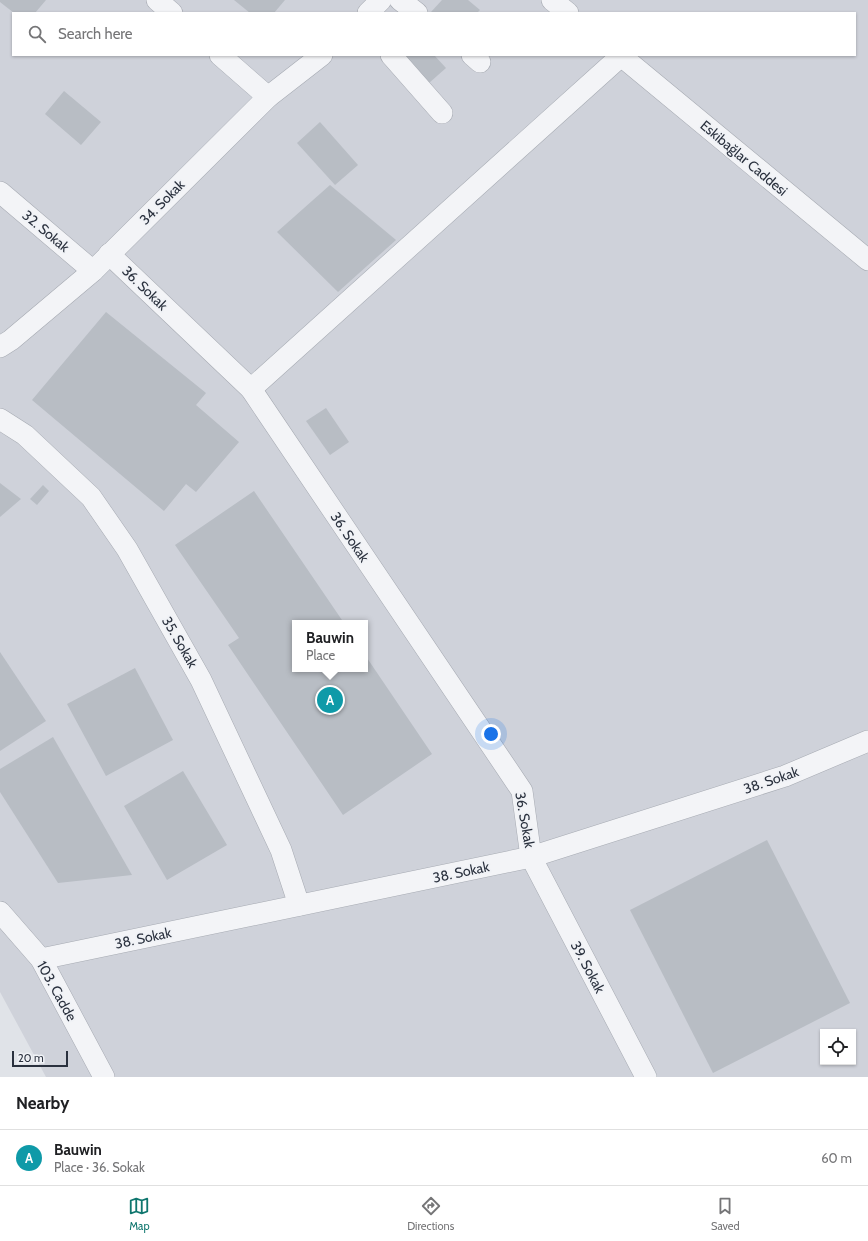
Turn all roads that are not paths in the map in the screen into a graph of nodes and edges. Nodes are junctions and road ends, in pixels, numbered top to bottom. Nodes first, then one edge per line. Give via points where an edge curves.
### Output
1 (157, 0) edge
2 (381, 0) edge
3 (400, 0) edge
4 (552, 0) edge
5 (171, 12) edge
6 (369, 12) edge
7 (416, 12) edge
8 (567, 12) edge
9 (221, 56) edge
10 (321, 56) edge
11 (392, 56) edge
12 (619, 56) edge
13 (621, 56) edge
14 (268, 97) junction
15 (442, 113) dead end
16 (0, 192) edge
17 (109, 254) junction
18 (868, 260) edge
19 (93, 270) junction
20 (0, 347) edge
21 (250, 389) junction
22 (0, 419) edge
23 (868, 741) edge
24 (531, 857) junction
25 (299, 906) junction
26 (0, 912) edge
27 (41, 959) junction
28 (104, 1077) edge
29 (646, 1077) edge

1 - 5 street
2 - 6 street
3 - 7 street
4 - 8 street
9 - 14 street
10 - 14 street, 34. Sokak
11 - 15 street
12 - 21 street
13 - 18 street, Eskibağlar Caddesi
14 - 17 street, 34. Sokak
16 - 19 street, 32. Sokak
17 - 19 street, 34. Sokak
17 - 21 street, 36. Sokak
19 - 20 street, 34. Sokak
21 - 24 street, 36. Sokak via 522,791
22 - 25 street, 35. Sokak via 24,435 90,497 127,549 201,680 281,850
23 - 24 street, 38. Sokak via 785,776
24 - 25 street, 38. Sokak
24 - 29 street, 39. Sokak
25 - 27 street, 38. Sokak
26 - 27 street, 103. Cadde
27 - 28 street, 103. Cadde

